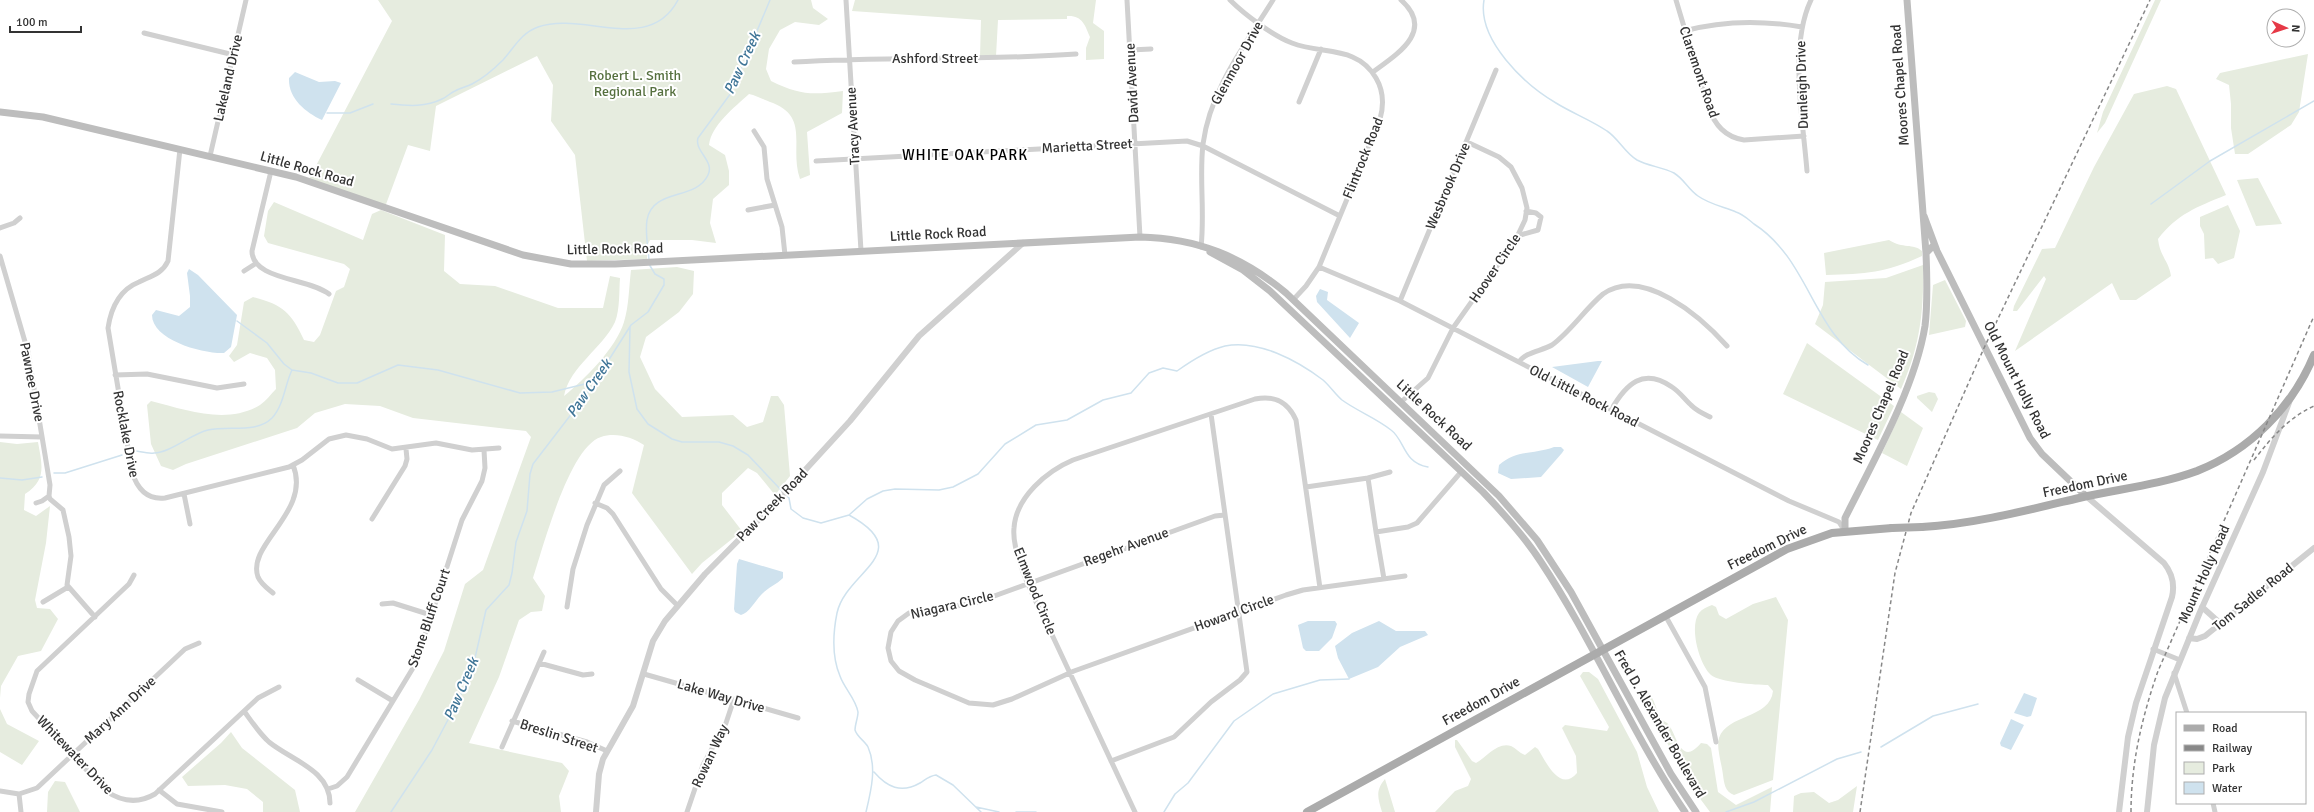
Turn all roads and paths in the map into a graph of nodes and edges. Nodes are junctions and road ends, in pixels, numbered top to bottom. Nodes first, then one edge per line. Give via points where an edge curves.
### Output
1 (246, 0) edge
2 (846, 0) edge
3 (1127, 0) edge
4 (1230, 0) edge
5 (1273, 0) edge
6 (1401, 0) edge
7 (1676, 0) edge
8 (1811, 0) edge
9 (1907, 0) edge
10 (1259, 23) junction
11 (1802, 27) junction
12 (1684, 31) junction
13 (144, 33) dead end
14 (1151, 49) dead end
15 (1321, 49) junction
16 (1130, 50) junction
17 (234, 54) junction
18 (1076, 54) dead end
19 (849, 58) junction
20 (794, 62) dead end
21 (1496, 70) dead end
22 (1373, 72) junction
23 (1299, 102) dead end
24 (0, 112) edge
25 (754, 130) dead end
26 (1804, 136) junction
27 (1467, 142) junction
28 (1135, 143) junction
29 (1203, 146) junction
30 (180, 150) junction
31 (210, 156) junction
32 (855, 158) junction
33 (816, 161) dead end
34 (271, 171) junction
35 (1807, 171) dead end
36 (775, 206) junction
37 (748, 210) dead end
38 (1526, 211) junction
39 (1340, 216) junction
40 (1924, 216) junction
41 (20, 218) dead end
42 (0, 228) edge
43 (1517, 236) junction
44 (1140, 237) junction
45 (1023, 242) junction
46 (1934, 245) junction
47 (1201, 247) junction
48 (861, 251) junction
49 (1926, 253) junction
50 (785, 255) junction
51 (0, 256) edge
52 (255, 264) junction
53 (1319, 267) junction
54 (244, 271) dead end
55 (329, 294) dead end
56 (1293, 300) junction
57 (1400, 301) junction
58 (1453, 328) junction
59 (1727, 346) dead end
60 (2314, 356) edge
61 (1519, 362) junction
62 (115, 374) junction
63 (244, 384) dead end
64 (2290, 400) junction
65 (1401, 402) junction
66 (1611, 410) junction
67 (1211, 414) junction
68 (1710, 417) dead end
69 (0, 436) edge
70 (42, 437) junction
71 (499, 448) dead end
72 (406, 449) junction
73 (484, 450) junction
74 (293, 465) junction
75 (620, 471) dead end
76 (1390, 472) dead end
77 (1461, 472) junction
78 (1368, 478) junction
79 (1306, 487) junction
80 (184, 494) junction
81 (49, 496) junction
82 (2086, 496) junction
83 (36, 503) dead end
84 (595, 503) junction
85 (1225, 515) junction
86 (372, 519) dead end
87 (190, 524) dead end
88 (1845, 531) junction
89 (1376, 532) junction
90 (2314, 548) edge
91 (134, 575) dead end
92 (1405, 576) dead end
93 (1384, 579) junction
94 (1028, 582) junction
95 (68, 587) junction
96 (1320, 588) junction
97 (273, 593) dead end
98 (43, 602) dead end
99 (382, 604) dead end
100 (677, 605) junction
101 (568, 607) dead end
102 (2202, 607) junction
103 (1240, 612) junction
104 (431, 615) junction
105 (1665, 615) junction
106 (95, 617) junction
107 (2221, 624) junction
108 (2189, 638) junction
109 (199, 643) dead end
110 (2153, 649) junction
111 (1603, 650) junction
112 (544, 652) dead end
113 (1594, 655) junction
114 (2180, 660) junction
115 (539, 663) junction
116 (1069, 673) junction
117 (2174, 673) junction
118 (592, 674) dead end
119 (644, 674) junction
120 (358, 680) dead end
121 (279, 687) dead end
122 (734, 700) junction
123 (393, 701) junction
124 (244, 711) junction
125 (2187, 712) edge
126 (798, 718) dead end
127 (512, 721) junction
128 (1716, 742) dead end
129 (502, 747) dead end
130 (607, 751) junction
131 (73, 755) junction
132 (1111, 761) junction
133 (328, 789) junction
134 (159, 790) junction
135 (0, 791) edge
136 (19, 794) junction
137 (330, 803) dead end
138 (21, 812) edge
139 (222, 812) edge
140 (596, 812) edge
141 (687, 812) edge
142 (1135, 812) edge
143 (1307, 812) edge
144 (1685, 812) edge
145 (1696, 812) edge
146 (2119, 812) edge
147 (2147, 812) edge

1 - 17 street, Lakeland Drive
2 - 19 street, Tracy Avenue
3 - 16 street, David Avenue
4 - 10 street, Flintrock Road
5 - 10 street, Glenmoor Drive
6 - 22 street via 1412,16 1414,27 1411,39 1404,49
7 - 12 street, Claremont Road
8 - 11 street, Dunleigh Drive
9 - 40 main road, Moores Chapel Road
10 - 15 street, Flintrock Road via 1290,43
10 - 29 street, Glenmoor Drive via 1215,98
11 - 12 street via 1744,21
11 - 26 street, Dunleigh Drive via 1799,62
12 - 26 street, Claremont Road via 1712,118 1723,131 1744,140
13 - 17 street
14 - 16 street
15 - 22 street, Flintrock Road via 1344,52 1355,57
15 - 23 street
16 - 28 street, David Avenue
17 - 31 street, Lakeland Drive
18 - 19 street, Ashford Street via 1002,58
19 - 20 street, Ashford Street
19 - 32 street, Tracy Avenue
21 - 27 street, Wesbrook Drive
22 - 39 street, Flintrock Road via 1381,92 1381,113
24 - 30 main road, Little Rock Road via 43,117
25 - 36 street via 764,147 767,179
26 - 35 street, Dunleigh Drive
27 - 38 street, Hoover Circle via 1499,157 1511,167 1522,188
27 - 57 street, Wesbrook Drive
28 - 29 street, Marietta Street via 1178,140
28 - 32 street, Marietta Street
28 - 44 street, David Avenue
29 - 39 street, Marietta Street
29 - 47 street, Glenmoor Drive via 1201,174 1204,217
30 - 31 main road, Little Rock Road
30 - 62 street, Rocklake Drive via 168,261 161,272 129,288 120,296 111,311 108,328
31 - 34 main road, Little Rock Road
32 - 33 street, Marietta Street
32 - 48 street, Tracy Avenue
34 - 50 main road, Little Rock Road via 328,186 523,255 571,264
34 - 52 street via 252,251
36 - 37 street
36 - 50 street via 782,227
38 - 43 street, Hoover Circle via 1526,220
38 - 43 street via 1541,217 1541,223 1538,230
39 - 53 street, Flintrock Road
40 - 46 main road, Old Mount Holly Road
40 - 49 main road, Moores Chapel Road
41 - 42 street
43 - 58 street, Hoover Circle
44 - 45 main road, Little Rock Road
44 - 47 main road, Little Rock Road via 1167,239
45 - 48 main road, Little Rock Road
45 - 100 street, Paw Creek Road via 919,336 862,408
46 - 49 main road
46 - 82 main road, Old Mount Holly Road via 2030,438 2042,454
47 - 56 main road, Little Rock Road via 1221,252 1243,262 1264,275
47 - 77 main road, Little Rock Road via 1243,270 1270,290
48 - 50 main road, Little Rock Road
49 - 88 main road, Moores Chapel Road via 1926,309 1918,355 1908,384 1845,518
51 - 70 street, Pawnee Drive via 28,352
52 - 54 street
52 - 55 street via 263,270 319,287
53 - 56 street, Flintrock Road
53 - 57 street, Old Little Rock Road
56 - 65 main road, Little Rock Road
57 - 58 street, Old Little Rock Road
58 - 61 street, Old Little Rock Road
58 - 65 street, Hoover Circle via 1428,378
59 - 61 street via 1700,318 1684,308 1647,288 1624,285 1603,294 1558,340 1522,358
60 - 64 main road, Mount Holly Road
61 - 66 street, Old Little Rock Road
62 - 63 street via 147,374 216,388
62 - 80 street, Rocklake Drive via 132,472 137,486 155,498
64 - 82 main road, Freedom Drive via 2278,415 2247,442 2204,468 2159,482
64 - 102 street, Mount Holly Road via 2261,477
65 - 111 main road, Little Rock Road via 1499,496 1522,522 1562,577
66 - 68 street via 1627,386 1635,381 1652,379 1673,387 1691,406
66 - 88 street, Old Little Rock Road via 1789,501 1839,522
67 - 79 street, Elmwood Circle via 1262,398 1282,402 1293,412 1296,420
67 - 85 street
67 - 94 street, Elmwood Circle via 1073,460 1050,472 1026,499 1015,522 1016,545
69 - 70 street
70 - 81 street, Pawnee Drive via 50,485
71 - 73 street, Rocklake Drive
72 - 73 street, Rocklake Drive via 436,443
72 - 74 street, Rocklake Drive via 392,449 367,439 346,435 329,439
72 - 86 street via 405,466
73 - 104 street, Stone Bluff Court via 485,468 482,481 462,520
74 - 80 street, Rocklake Drive
74 - 97 street via 298,481 294,500 258,562 259,580
75 - 84 street via 604,485
76 - 78 street
77 - 89 street via 1418,522 1408,527
77 - 113 main road, Little Rock Road via 1505,516 1531,548 1553,581
78 - 79 street
78 - 89 street
79 - 96 street, Elmwood Circle
80 - 87 street
81 - 83 street
81 - 95 street via 63,510 70,537 72,550
82 - 88 main road, Freedom Drive, bridge via 1959,523
82 - 110 street, Old Mount Holly Road via 2164,563 2169,571 2174,591
84 - 100 street via 613,514 661,589
84 - 101 street via 575,559
85 - 94 street, Regehr Avenue via 1215,516
85 - 103 street
88 - 105 main road, Freedom Drive via 1820,536 1792,547
89 - 93 street
90 - 107 street, Tom Sadler Road
91 - 106 street, Whitewater Drive via 129,584
92 - 93 street, Howard Circle
93 - 96 street, Howard Circle
94 - 116 street, Elmwood Circle
94 - 116 street, Niagara Circle via 975,603 917,611 904,616 891,632 888,648 891,661 899,671 910,678 979,705 993,705 1012,700
95 - 98 street
95 - 106 street
96 - 103 street, Howard Circle via 1286,595
99 - 104 street via 393,603
100 - 119 street, Paw Creek Road via 656,635
102 - 107 street
102 - 108 street, Mount Holly Road
103 - 116 street, Howard Circle
103 - 132 street via 1248,665 1245,676 1214,699 1174,737
104 - 123 street, Stone Bluff Court via 416,663
105 - 111 main road, Freedom Drive
105 - 128 street via 1705,687
106 - 131 street, Whitewater Drive via 37,671 29,694 28,702 32,711
107 - 108 street, Tom Sadler Road via 2200,638
108 - 114 street, Mount Holly Road
109 - 131 street, Mary Ann Drive via 185,650
110 - 114 street
110 - 146 street, Old Mount Holly Road via 2128,737
111 - 113 main road, Freedom Drive
111 - 145 main road, Fred D. Alexander Boulevard via 1671,774
112 - 115 street
113 - 143 main road, Freedom Drive
113 - 144 main road, Fred D. Alexander Boulevard via 1643,744
114 - 117 street, Mount Holly Road
115 - 118 street via 583,675
115 - 127 street
116 - 132 street, Elmwood Circle
117 - 125 street
117 - 147 street, Mount Holly Road via 2154,746
119 - 122 street, Lake Way Drive
119 - 130 street, Paw Creek Road via 633,706
120 - 123 street
121 - 124 street, Whitewater Drive via 265,693
122 - 126 street, Lake Way Drive
122 - 141 street, Rowan Way via 726,722 703,765
123 - 133 street, Stone Bluff Court via 347,777 337,786
124 - 133 street via 266,739 317,774
124 - 134 street, Whitewater Drive
127 - 129 street
127 - 130 street, Breslin Street via 587,742
130 - 140 street, Paw Creek Road via 599,774
131 - 134 street, Whitewater Drive via 106,791 120,799 144,799
131 - 136 street, Mary Ann Drive via 37,788
132 - 142 street, Elmwood Circle
133 - 137 street
134 - 139 street via 177,804
135 - 136 street, Mary Ann Drive
136 - 138 street

